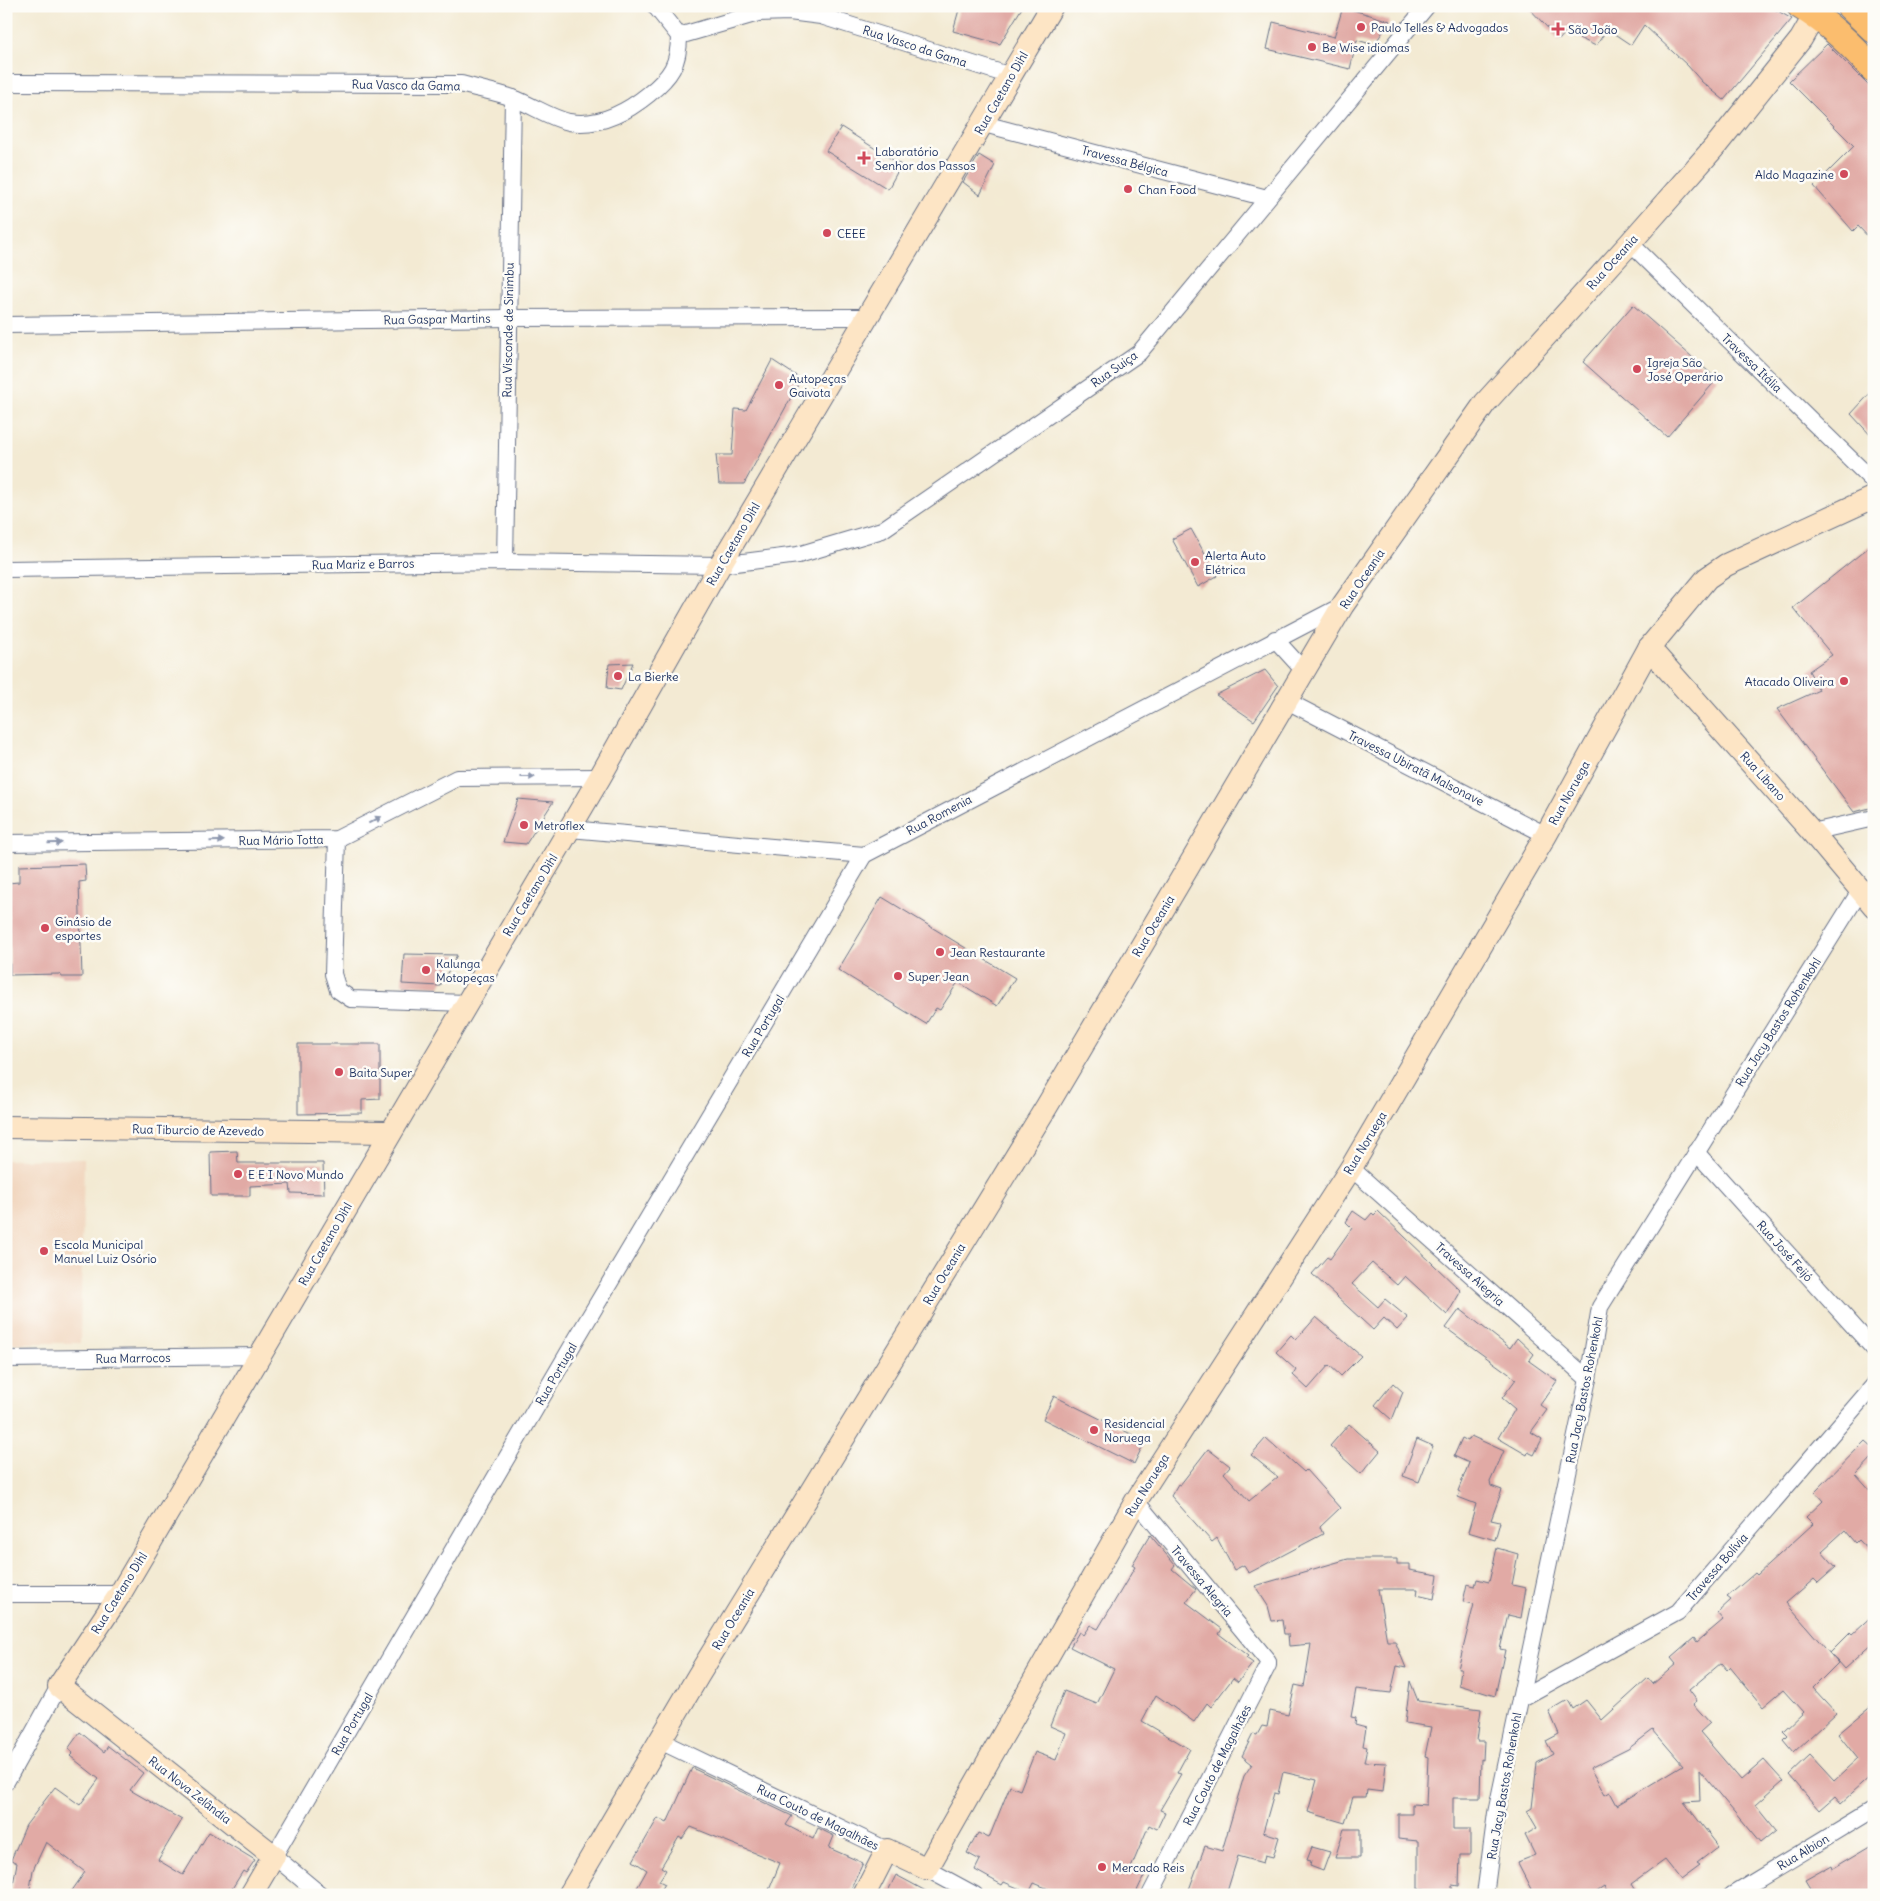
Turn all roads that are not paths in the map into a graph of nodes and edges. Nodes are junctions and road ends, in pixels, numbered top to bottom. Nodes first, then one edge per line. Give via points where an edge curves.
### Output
1 (655, 6) edge
2 (1052, 6) edge
3 (1427, 6) edge
4 (1849, 6) edge
5 (1812, 9) edge
6 (1874, 30) edge
7 (679, 36) junction
8 (1874, 70) edge
9 (1011, 76) junction
10 (6, 83) edge
11 (513, 98) junction
12 (984, 124) junction
13 (1267, 198) junction
14 (1630, 243) junction
15 (867, 317) junction
16 (508, 318) junction
17 (6, 325) edge
18 (1874, 482) edge
19 (1874, 497) edge
20 (505, 562) junction
21 (720, 565) junction
22 (6, 569) edge
23 (1343, 605) junction
24 (1275, 639) junction
25 (1649, 648) junction
26 (1304, 671) junction
27 (1286, 701) junction
28 (600, 777) junction
29 (1874, 818) edge
30 (570, 829) junction
31 (1812, 832) junction
32 (1546, 835) junction
33 (337, 839) junction
34 (6, 844) edge
35 (864, 855) junction
36 (1867, 898) edge
37 (466, 1003) junction
38 (6, 1127) edge
39 (390, 1132) junction
40 (1696, 1152) junction
41 (1351, 1168) junction
42 (1874, 1349) edge
43 (259, 1356) junction
44 (6, 1360) edge
45 (1588, 1379) junction
46 (1874, 1385) edge
47 (1136, 1501) junction
48 (6, 1594) edge
49 (120, 1594) junction
50 (1268, 1661) joint
51 (59, 1686) junction
52 (1520, 1698) junction
53 (660, 1741) junction
54 (6, 1782) edge
55 (1874, 1809) edge
56 (887, 1850) junction
57 (274, 1856) junction
58 (927, 1869) junction
59 (251, 1895) edge
60 (321, 1895) edge
61 (569, 1895) edge
62 (864, 1895) edge
63 (975, 1895) edge
64 (1150, 1895) edge
65 (1485, 1895) edge
66 (1732, 1895) edge

1 - 7 street
2 - 9 street, Rua Caetano Dihl
3 - 13 street, Rua Suiça
4 - 6 main road
5 - 8 main road
5 - 14 street, Rua Oceania via 1801,39 1718,143
7 - 9 street, Rua Vasco da Gama via 758,13 789,12 821,16
7 - 11 street, Rua Vasco da Gama via 679,54 672,71 638,102 607,119 568,122
9 - 12 street, Rua Caetano Dihl
10 - 11 street, Rua Vasco da Gama via 461,84
11 - 16 street, Rua Visconde de Sinimbu
12 - 13 street, Travessa Bélgica
12 - 15 street, Rua Caetano Dihl
13 - 21 street, Rua Suiça via 1138,353 882,530 798,555
14 - 18 street, Travessa Itália
14 - 23 street, Rua Oceania via 1485,403
15 - 16 street, Rua Gaspar Martins
15 - 21 street, Rua Caetano Dihl
16 - 17 street, Rua Gaspar Martins
16 - 20 street, Rua Visconde de Sinimbu
19 - 25 street, Rua Noruega via 1726,565 1707,578
20 - 21 street, Rua Mariz e Barros
20 - 22 street, Rua Mariz e Barros
21 - 28 street, Rua Caetano Dihl
23 - 24 street, Rua Romenia
23 - 26 street, Rua Oceania
24 - 26 street
24 - 35 street, Rua Romenia
25 - 31 street, Rua Líbano
25 - 32 street, Rua Noruega
26 - 27 street, Rua Oceania
27 - 32 street, Travessa Ubiratã Malsonave
27 - 53 street, Rua Oceania via 1047,1106
28 - 30 street, Rua Caetano Dihl
33 -> 28 street, Rua Mário Totta via 457,778
29 - 31 street
30 - 35 street
30 - 37 street, Rua Caetano Dihl
31 - 36 street, Rua Líbano
32 - 41 street, Rua Noruega
34 -> 33 street, Rua Mário Totta
33 - 37 street via 333,974 338,990 351,999
35 - 57 street, Rua Portugal
36 - 40 street, Rua Jacy Bastos Rohenkohl
37 - 39 street, Rua Caetano Dihl
38 - 39 street, Rua Tiburcio de Azevedo
39 - 43 street, Rua Caetano Dihl
40 - 42 street, Rua José Feijó
40 - 45 street, Rua Jacy Bastos Rohenkohl via 1600,1307
41 - 45 street, Travessa Alegria
41 - 47 street, Rua Noruega
43 - 44 street, Rua Marrocos
43 - 49 street, Rua Caetano Dihl
45 - 52 street, Rua Jacy Bastos Rohenkohl
46 - 52 street, Travessa Bolívia via 1678,1612
47 - 50 street, Travessa Alegria
47 - 58 street, Rua Noruega
48 - 49 street
49 - 51 street, Rua Caetano Dihl
50 - 64 street, Rua Couto de Magalhães
51 - 54 street, Rua Caetano Dihl
51 - 57 street, Rua Nova Zelândia
52 - 65 street, Rua Jacy Bastos Rohenkohl via 1496,1813
53 - 56 street, Rua Couto de Magalhães
53 - 61 street, Rua Oceania
55 - 66 street, Rua Albion
56 - 58 street, Rua Couto de Magalhães
56 - 62 street
57 - 59 street, Rua Portugal
57 - 60 street, Rua Nova Zelândia
58 - 63 street, Rua Couto de Magalhães

